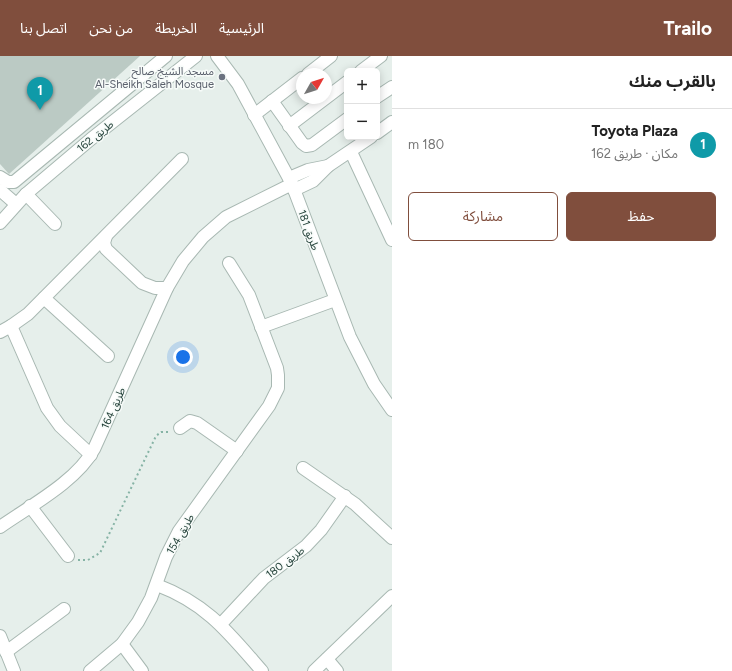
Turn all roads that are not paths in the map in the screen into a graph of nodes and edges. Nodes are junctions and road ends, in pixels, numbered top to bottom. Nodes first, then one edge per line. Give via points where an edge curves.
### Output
1 (196, 56) edge
2 (217, 56) edge
3 (331, 56) edge
4 (381, 56) edge
5 (163, 57) edge
6 (316, 68) edge
7 (365, 68) edge
8 (135, 81) junction
9 (296, 83) edge
10 (344, 84) edge
11 (392, 86) edge
12 (147, 95) junction
13 (380, 95) edge
14 (272, 101) junction
15 (254, 115) junction
16 (344, 121) edge
17 (392, 122) edge
18 (289, 126) junction
19 (380, 131) edge
20 (367, 140) edge
21 (351, 152) junction
22 (182, 159) dead end
23 (0, 178) edge
24 (292, 184) junction
25 (0, 190) edge
26 (26, 194) junction
27 (16, 204) junction
28 (0, 222) edge
29 (55, 224) dead end
30 (106, 236) junction
31 (392, 240) edge
32 (229, 263) dead end
33 (167, 288) junction
34 (44, 298) junction
35 (336, 300) junction
36 (11, 326) junction
37 (261, 327) junction
38 (0, 332) edge
39 (108, 356) dead end
40 (392, 410) edge
41 (180, 428) road end
42 (237, 451) junction
43 (91, 455) junction
44 (303, 468) dead end
45 (344, 496) junction
46 (30, 506) junction
47 (0, 527) edge
48 (392, 538) edge
49 (68, 556) road end
50 (157, 585) junction
51 (392, 596) edge
52 (64, 609) dead end
53 (221, 624) junction
54 (0, 636) edge
55 (122, 644) junction
56 (6, 652) junction
57 (327, 659) junction
58 (14, 671) edge
59 (90, 671) edge
60 (142, 671) edge
61 (262, 671) edge
62 (314, 671) edge
63 (337, 671) edge

1 - 12 street, طريق 162
2 - 15 street, طريق 181 via 238,84
3 - 6 street
4 - 7 street
5 - 8 street
8 - 12 street
8 - 23 street via 14,182
9 - 14 street
10 - 18 street
11 - 13 street
12 - 26 street, طريق 162
14 - 15 street
14 - 18 street
15 - 24 street, طريق 181
16 - 18 street via 309,146 302,143
17 - 19 street
20 - 21 street
21 - 24 street, طريق 164 via 328,166 308,170
21 - 31 street
22 - 30 street
24 - 33 street, طريق 164 via 239,209 220,222 193,249
24 - 35 street, طريق 181
25 - 27 street
26 - 27 street, طريق 162
26 - 29 street
27 - 28 street, طريق 162
30 - 33 street via 106,249 142,283 155,288
30 - 34 street
32 - 37 street, طريق 154 via 245,287
33 - 43 street, طريق 164
34 - 36 street
34 - 39 street
35 - 37 street
35 - 40 street, طريق 181 via 350,337 374,384
36 - 38 street
36 - 43 street via 47,408 60,426
37 - 42 street, طريق 154 via 278,375 278,388 269,406
41 - 42 street via 190,421 197,423
42 - 50 street, طريق 154 via 174,539
43 - 46 street, طريق 164 via 72,477
44 - 45 street
45 - 48 street
45 - 53 street, طريق 180 via 321,530 306,546 264,578
46 - 47 street, طريق 164
46 - 49 street
50 - 53 street via 192,601
50 - 55 street, طريق 154 via 145,612
51 - 57 street
52 - 56 street
53 - 61 street
54 - 56 street
55 - 59 street, طريق 154
55 - 60 street
56 - 58 street
57 - 62 street
57 - 63 street

